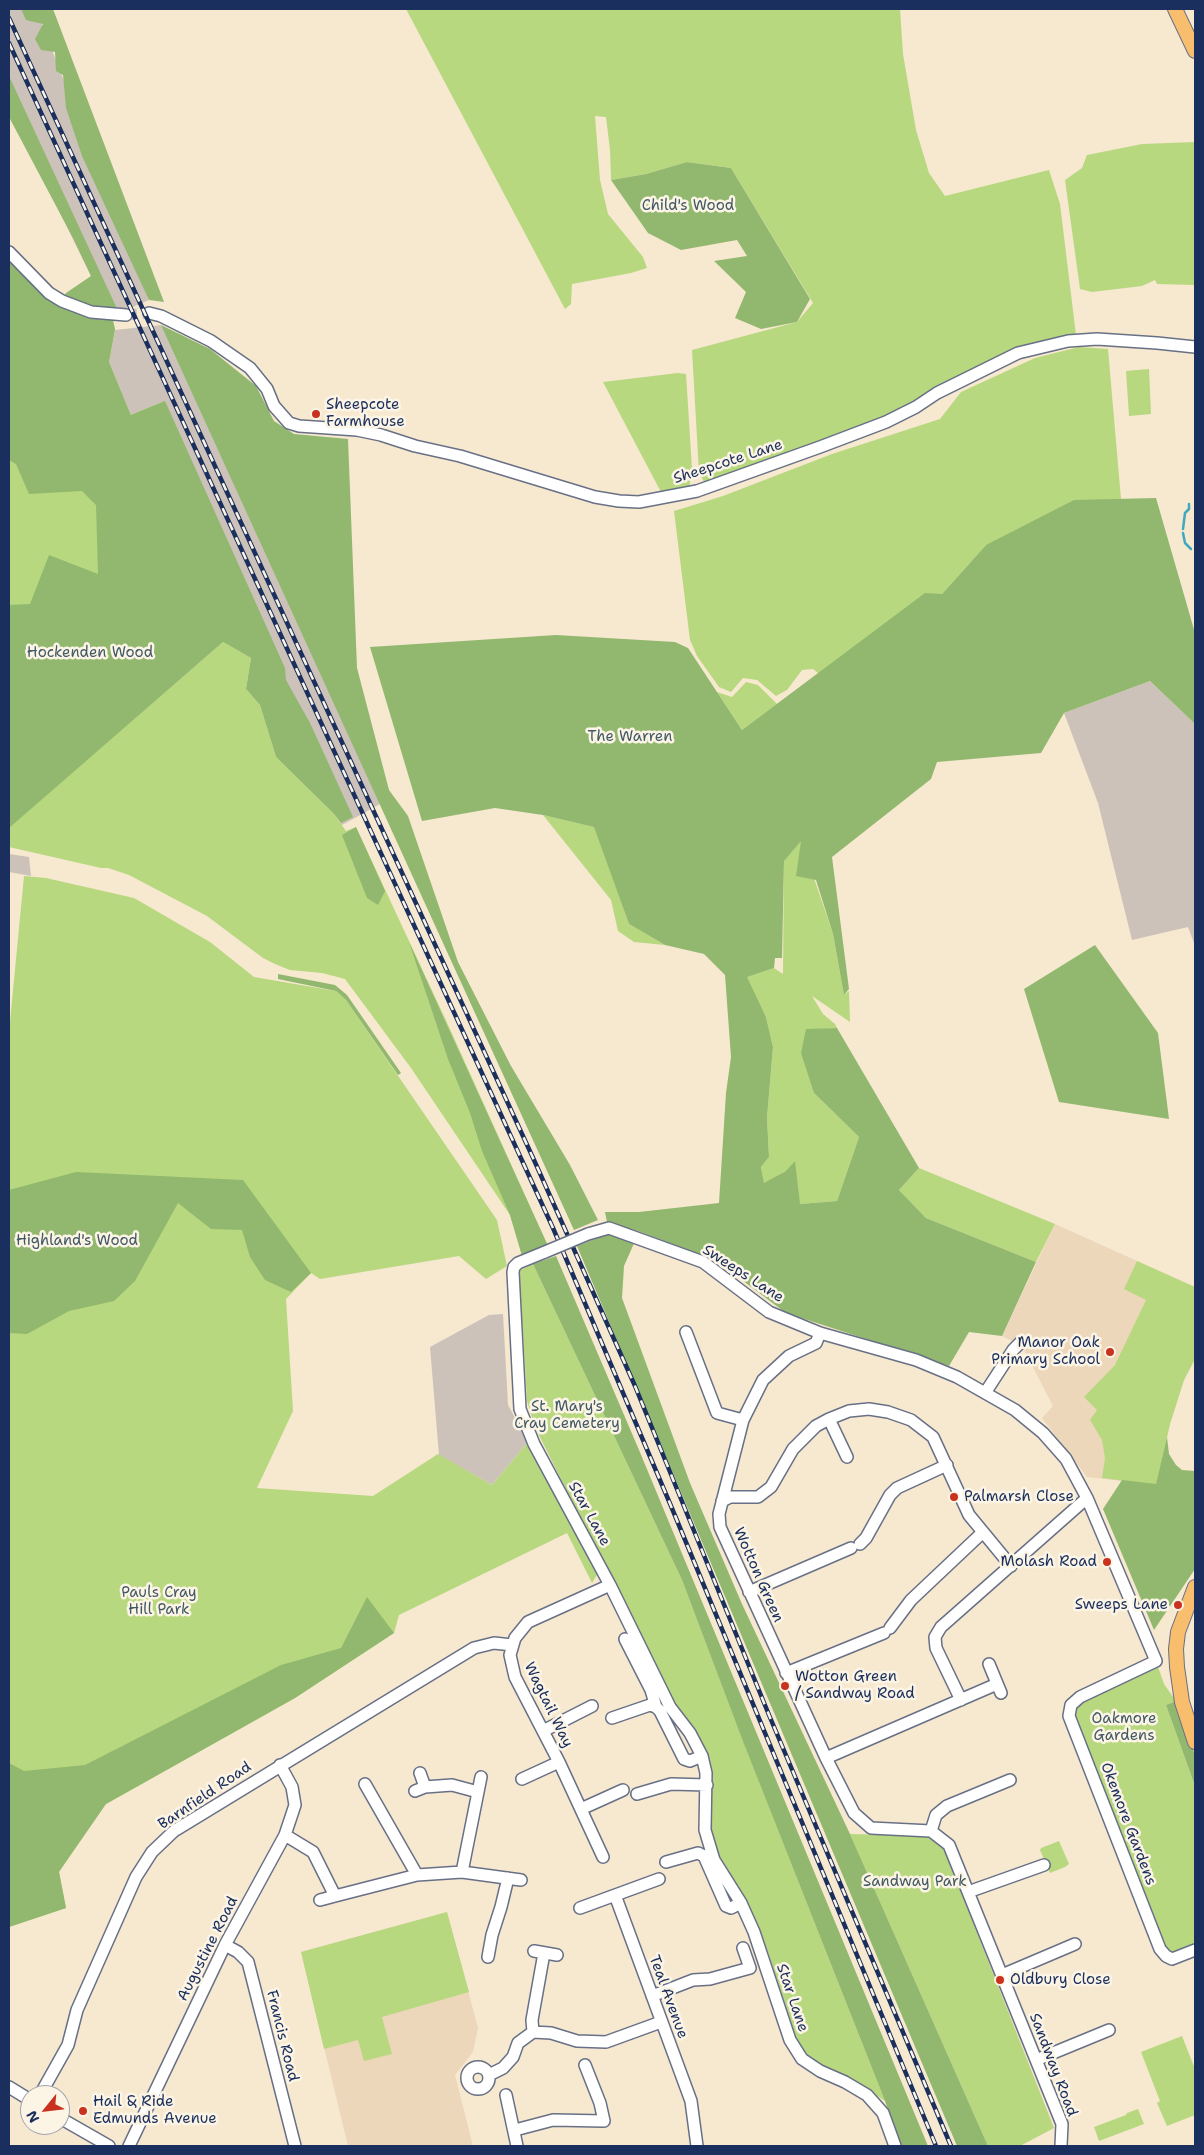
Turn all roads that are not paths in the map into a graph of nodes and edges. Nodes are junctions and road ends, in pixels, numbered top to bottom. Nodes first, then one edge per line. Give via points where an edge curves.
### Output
1 (1174, 9) edge
2 (1195, 51) edge
3 (9, 252) edge
4 (149, 313) tunnel mouth
5 (126, 315) tunnel mouth
6 (1195, 347) edge
7 (514, 1267) joint
8 (686, 1332) dead end
9 (820, 1333) junction
10 (1021, 1342) dead end
11 (985, 1393) junction
12 (829, 1419) junction
13 (743, 1420) junction
14 (847, 1457) dead end
15 (947, 1466) junction
16 (1087, 1498) junction
17 (722, 1501) junction
18 (982, 1533) junction
19 (1011, 1566) junction
20 (610, 1585) junction
21 (1195, 1587) edge
22 (749, 1592) junction
23 (625, 1639) dead end
24 (512, 1645) junction
25 (1156, 1661) junction
26 (988, 1664) dead end
27 (1176, 1667) junction
28 (786, 1673) junction
29 (961, 1700) junction
30 (592, 1706) dead end
31 (656, 1707) junction
32 (612, 1718) dead end
33 (543, 1731) junction
34 (1194, 1736) edge
35 (702, 1756) junction
36 (826, 1758) junction
37 (559, 1762) junction
38 (280, 1765) junction
39 (420, 1773) dead end
40 (481, 1777) dead end
41 (522, 1779) dead end
42 (1010, 1780) dead end
43 (707, 1786) junction
44 (623, 1790) dead end
45 (365, 1791) dead end
46 (478, 1792) junction
47 (637, 1794) dead end
48 (581, 1808) junction
49 (931, 1831) junction
50 (285, 1835) junction
51 (603, 1857) dead end
52 (666, 1862) dead end
53 (1044, 1865) dead end
54 (462, 1872) junction
55 (418, 1875) junction
56 (508, 1878) junction
57 (659, 1879) dead end
58 (521, 1880) dead end
59 (968, 1892) junction
60 (615, 1895) junction
61 (335, 1896) junction
62 (320, 1900) dead end
63 (741, 1903) junction
64 (580, 1908) dead end
65 (1075, 1944) dead end
66 (225, 1945) junction
67 (743, 1948) dead end
68 (1195, 1950) edge
69 (556, 1955) dead end
70 (488, 1958) dead end
71 (1002, 1975) junction
72 (652, 1996) junction
73 (661, 2022) junction
74 (1109, 2030) dead end
75 (533, 2032) junction
76 (1036, 2060) junction
77 (585, 2065) dead end
78 (489, 2075) dead end
79 (46, 2085) edge
80 (9, 2087) edge
81 (20, 2094) edge
82 (506, 2095) dead end
83 (70, 2124) edge
84 (515, 2130) junction
85 (109, 2146) edge
86 (129, 2146) edge
87 (295, 2146) edge
88 (517, 2146) edge
89 (697, 2146) edge
90 (896, 2146) edge
91 (1061, 2146) edge

1 - 2 main road
3 - 5 street via 49,293 62,301 91,312
4 - 6 street, Sheepcote Lane via 211,341 250,368 289,423 381,435 595,497 639,502 697,491 886,422 1018,352 1068,341 1097,339
7 - 9 street, Sweeps Lane, bridge via 609,1228 703,1262 769,1312
7 - 20 street, Star Lane via 520,1409 534,1444
8 - 13 street via 717,1413
9 - 11 street, Sweeps Lane via 916,1360
9 - 13 street, Wotton Green via 816,1343 790,1356 762,1380
10 - 11 street
11 - 16 street, Sweeps Lane via 1015,1410 1043,1433 1066,1459
12 - 14 street
12 - 15 street via 849,1411 869,1409 911,1420 933,1437
12 - 17 street via 816,1426 793,1449 771,1487 758,1496 730,1497
13 - 17 street, Wotton Green
15 - 18 street via 969,1514
15 - 22 street via 897,1488 866,1538 855,1546
16 - 19 street
16 - 25 street, Sweeps Lane
17 - 22 street, Wotton Green via 720,1527
18 - 19 street
18 - 28 street via 911,1600 887,1630
19 - 29 street via 935,1637 936,1648
20 - 24 street via 532,1619 520,1629
20 - 35 street, Star Lane via 670,1707 690,1733
21 - 27 main road via 1178,1632
22 - 28 street, Wotton Green
23 - 31 street via 651,1690
24 - 33 street, Wagtail Way via 510,1655 515,1677
24 - 38 street, Barnfield Road via 494,1643 474,1648
25 - 27 street
25 - 68 street, Okemore Gardens via 1080,1697 1071,1705 1070,1716 1160,1949 1172,1958
26 - 29 street via 999,1689
27 - 34 main road via 1182,1702
28 - 36 street, Wotton Green
29 - 36 street
30 - 33 street
31 - 32 street via 650,1705
31 - 35 street via 684,1759 690,1761
33 - 37 street, Wagtail Way
35 - 43 street, Star Lane
36 - 49 street via 854,1813 871,1828
37 - 41 street
37 - 48 street, Wagtail Way
38 - 50 street, Augustine Road via 292,1787 295,1805
38 - 79 street, Barnfield Road via 174,1830 152,1852 136,1877 77,2010 68,2045
39 - 46 street via 420,1789 452,1785
40 - 46 street
42 - 49 street via 947,1806 936,1815
43 - 47 street via 671,1784
43 - 63 street, Star Lane via 706,1830 714,1860
44 - 48 street
45 - 55 street
46 - 54 street
48 - 51 street, Wagtail Way
49 - 59 street, Sandway Road via 949,1845
50 - 61 street via 313,1852
50 - 66 street, Augustine Road
52 - 63 street via 698,1853 704,1856 726,1906 731,1908
53 - 59 street
54 - 55 street
54 - 56 street
55 - 61 street
56 - 58 street
56 - 70 street
57 - 60 street
59 - 71 street, Sandway Road
60 - 64 street
60 - 72 street, Teal Avenue
61 - 62 street
63 - 90 street, Star Lane via 790,2040 802,2059 820,2072 867,2095 883,2113
65 - 71 street
66 - 86 street, Augustine Road
66 - 87 street, Francis Road via 248,1962
67 - 72 street via 750,1968 710,1979 693,1980
69 - 75 street via 539,1952
71 - 76 street, Sandway Road
72 - 73 street, Teal Avenue
73 - 75 street via 606,2042 577,2042 551,2033
73 - 89 street, Teal Avenue via 691,2101
74 - 76 street
75 - 78 street via 518,2043 513,2057 503,2068
76 - 91 street, Sandway Road via 1062,2124
77 - 84 street via 604,2121 553,2120
80 - 81 street
82 - 84 street
83 - 85 street
84 - 88 street

